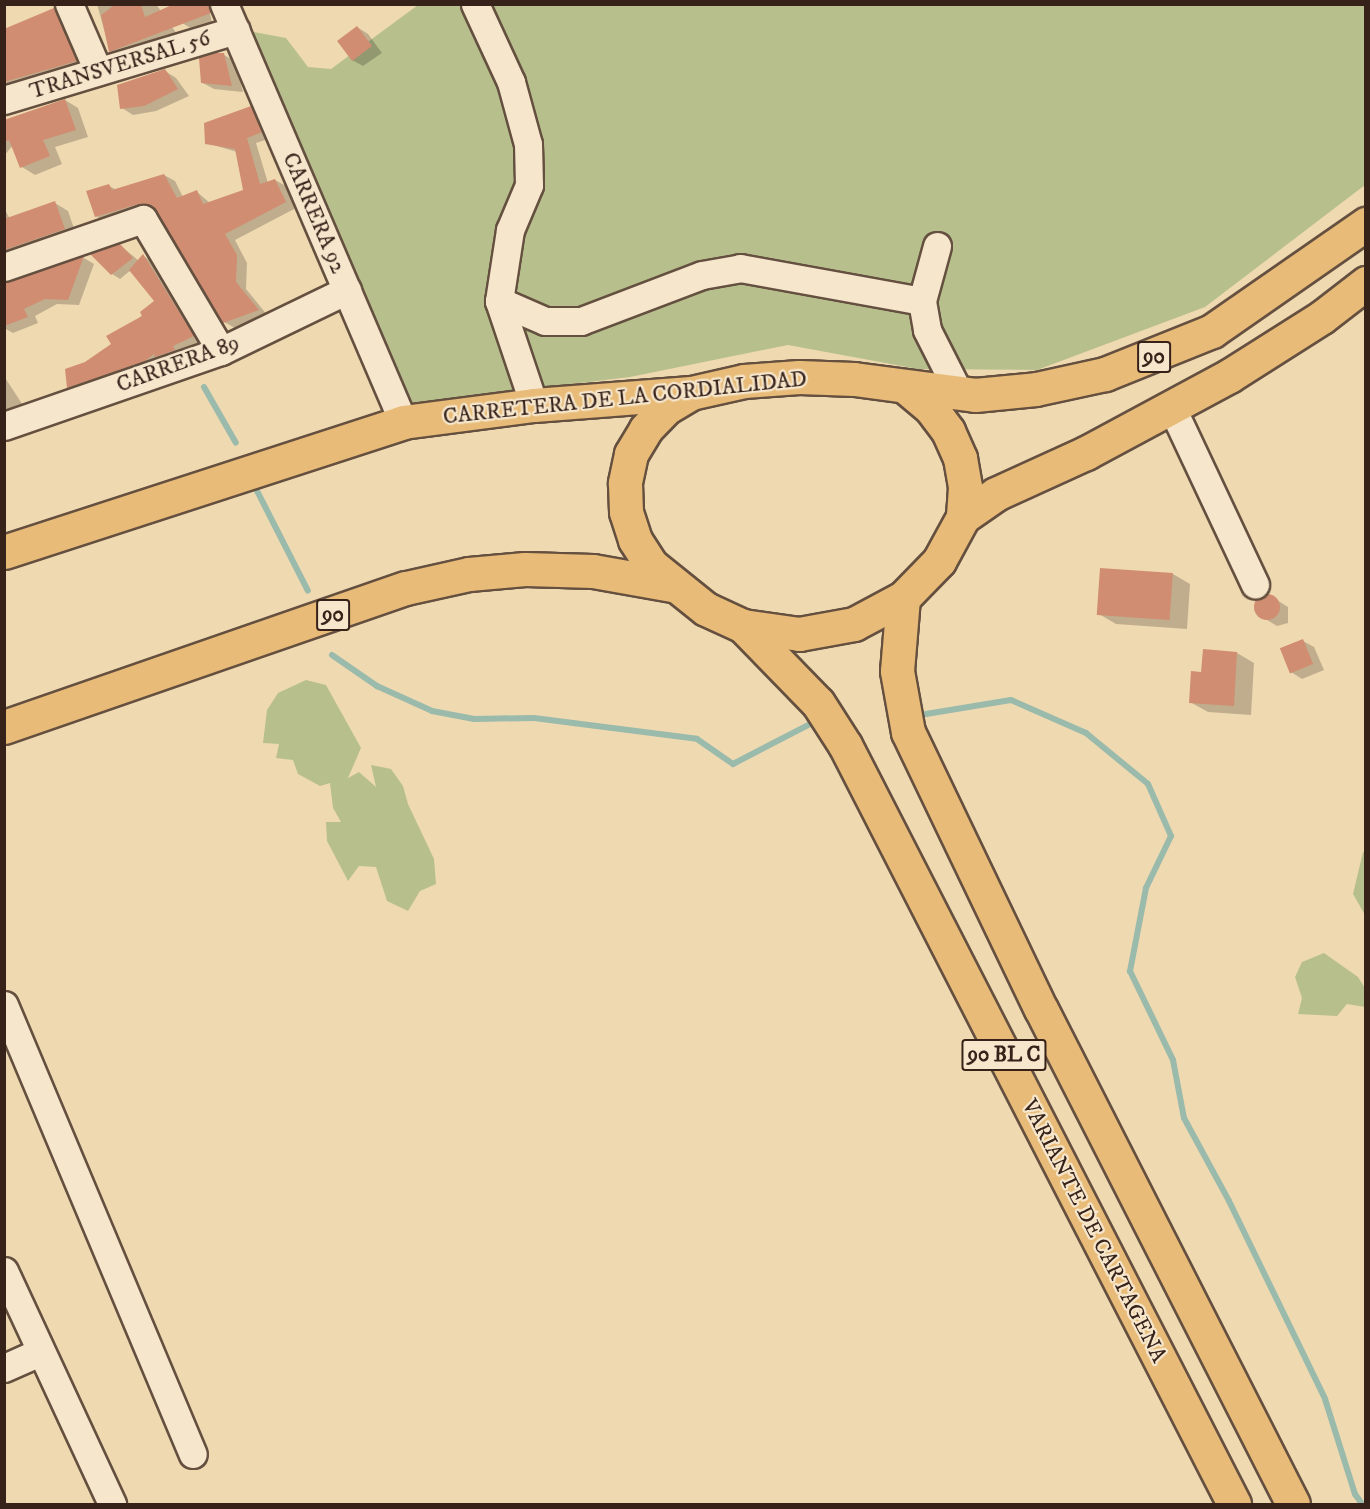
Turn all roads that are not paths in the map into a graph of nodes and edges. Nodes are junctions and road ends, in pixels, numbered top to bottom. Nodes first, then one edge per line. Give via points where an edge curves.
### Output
1 (69, 4) edge
2 (224, 4) edge
3 (475, 4) edge
4 (236, 30) junction
5 (98, 71) junction
6 (4, 100) edge
7 (1365, 224) edge
8 (937, 246) dead end
9 (4, 267) edge
10 (1365, 283) edge
11 (347, 290) junction
12 (922, 301) junction
13 (499, 302) junction
14 (221, 351) junction
15 (907, 388) junction
16 (691, 393) junction
17 (960, 395) junction
18 (534, 405) junction
19 (1172, 408) junction
20 (403, 422) junction
21 (4, 426) edge
22 (963, 517) junction
23 (4, 552) edge
24 (1255, 584) dead end
25 (672, 585) junction
26 (903, 597) junction
27 (743, 626) junction
28 (4, 727) edge
29 (4, 1005) edge
30 (4, 1272) edge
31 (40, 1352) junction
32 (4, 1368) edge
33 (193, 1454) dead end
34 (112, 1504) edge
35 (1234, 1504) edge
36 (1293, 1504) edge

1 - 5 street
2 - 4 street, CARRERA 92
3 - 13 street via 511,82 528,144 529,185 510,230
4 - 5 street, TRANSVERSAL 56
4 - 11 street, CARRERA 92
5 - 6 street, TRANSVERSAL 56
7 - 17 highway, CARRETERA DE LA CORDIALIDAD / 90 via 1212,331 1160,355 1105,374 1036,389
8 - 12 street
9 - 14 street via 143,219
10 - 19 highway, 90 via 1275,348
11 - 14 street, CARRERA 89
11 - 20 street, CARRERA 92
12 - 13 street via 740,268 702,275 581,321 545,321
12 - 17 street via 927,330
13 - 18 street
14 - 21 street, CARRERA 89
15 - 16 highway, CARRETERA DE LA CORDIALIDAD via 854,379 799,377 744,381
15 - 17 highway, CARRETERA DE LA CORDIALIDAD / 90
15 - 22 highway via 930,407 956,449 965,487
16 - 18 highway, CARRETERA DE LA CORDIALIDAD
16 - 25 highway via 666,408 646,429 631,454 625,483 626,512 635,540 651,565
18 - 20 highway, CARRETERA DE LA CORDIALIDAD
19 - 22 highway, 90 via 996,494
19 - 24 street
20 - 23 highway, CARRETERA DE LA CORDIALIDAD
22 - 26 highway via 939,561
25 - 27 highway via 706,609
25 - 28 highway, 90 via 593,570 525,569 469,574 406,588
26 - 27 highway via 854,624 799,634
26 - 36 highway, 90 BL C via 897,672 908,732 1041,1009
27 - 35 highway, VARIANTE DE CARTAGENA / 90 BL C via 818,703 845,745
29 - 33 street
30 - 31 street
31 - 32 street
31 - 34 street

